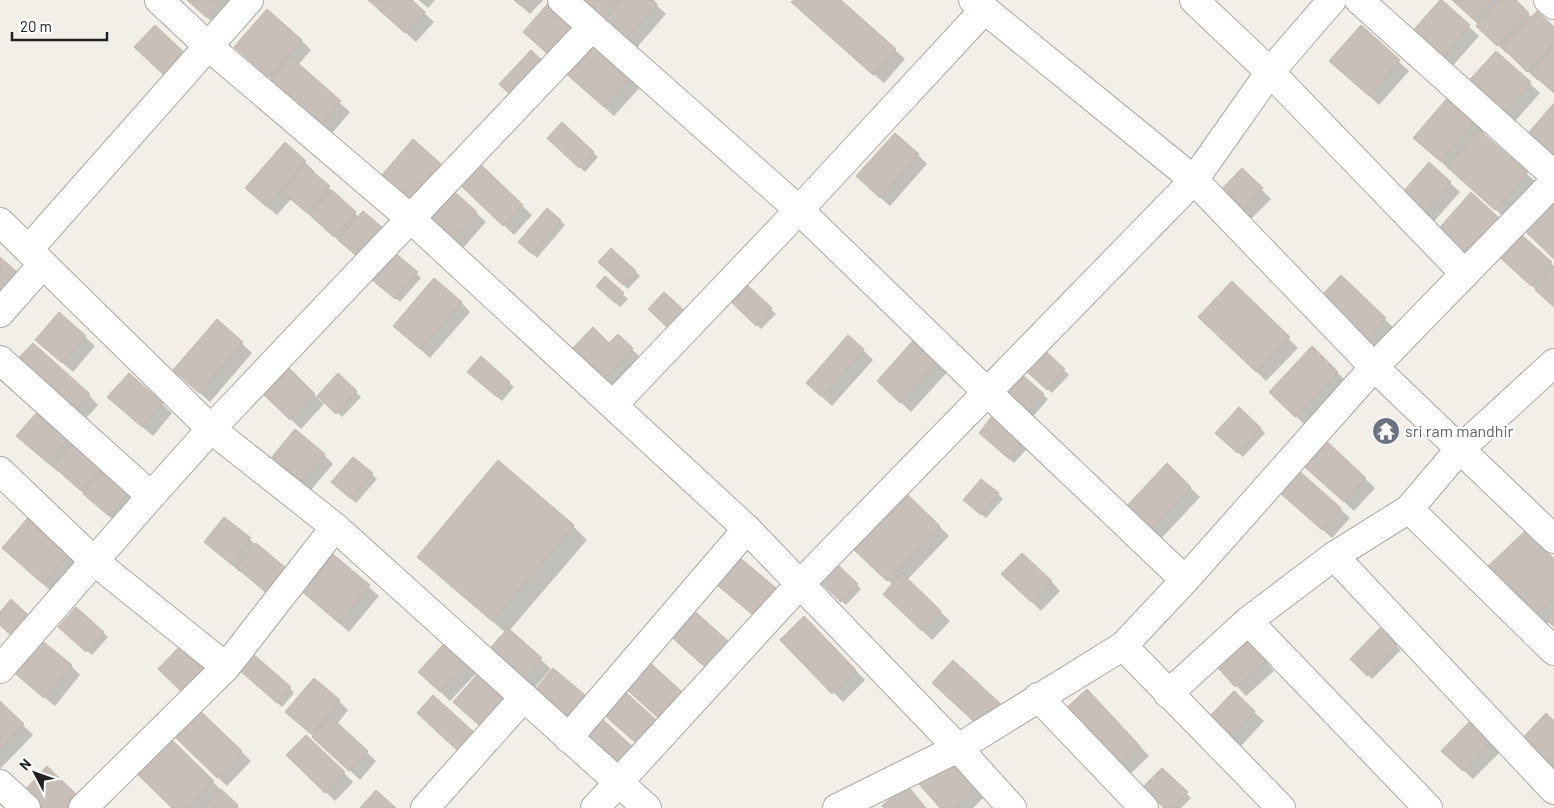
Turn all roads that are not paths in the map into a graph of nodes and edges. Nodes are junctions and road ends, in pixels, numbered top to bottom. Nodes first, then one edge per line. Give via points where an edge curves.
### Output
1 (160, 0) edge
2 (249, 0) edge
3 (562, 0) edge
4 (1194, 0) edge
5 (1332, 0) edge
6 (1359, 0) edge
7 (1548, 0) edge
8 (979, 5) edge
9 (1554, 5) edge
10 (592, 28) junction
11 (208, 46) junction
12 (1270, 72) junction
13 (1554, 175) edge
14 (1194, 180) junction
15 (1554, 182) edge
16 (798, 210) junction
17 (411, 219) junction
18 (0, 222) edge
19 (36, 256) junction
20 (1465, 274) junction
21 (0, 313) edge
22 (0, 360) edge
23 (1554, 362) edge
24 (1374, 367) junction
25 (987, 392) junction
26 (613, 405) junction
27 (211, 429) junction
28 (1460, 450) junction
29 (0, 471) edge
30 (151, 496) junction
31 (1409, 509) junction
32 (335, 527) junction
33 (747, 529) junction
34 (1554, 539) edge
35 (1334, 556) junction
36 (94, 561) junction
37 (1185, 580) junction
38 (801, 584) junction
39 (1248, 621) junction
40 (1123, 646) junction
41 (1554, 650) edge
42 (226, 667) junction
43 (0, 669) edge
44 (1168, 694) junction
45 (524, 697) junction
46 (1038, 697) junction
47 (568, 738) junction
48 (958, 748) junction
49 (617, 782) junction
50 (0, 784) edge
51 (1554, 790) edge
52 (867, 802) edge
53 (26, 808) edge
54 (83, 808) edge
55 (425, 808) edge
56 (595, 808) edge
57 (647, 808) edge
58 (837, 808) edge
59 (1012, 808) edge
60 (1144, 808) edge
61 (1280, 808) edge
62 (1428, 808) edge

1 - 11 street
2 - 11 street
3 - 10 street
4 - 12 street
5 - 12 street
6 - 13 street
7 - 9 street
8 - 14 street
8 - 16 street
10 - 16 street
10 - 17 street
11 - 17 street
11 - 19 street
12 - 14 street
12 - 20 street
14 - 24 street
14 - 25 street
15 - 20 street
16 - 25 street
16 - 26 street
17 - 26 street
17 - 27 street
18 - 19 street
19 - 21 street
19 - 27 street
20 - 24 street
22 - 30 street
23 - 28 street
24 - 28 street
24 - 37 street
25 - 37 street
25 - 38 street
26 - 33 street
27 - 30 street
27 - 32 street
28 - 31 street
28 - 34 street
29 - 36 street
30 - 36 street
31 - 35 street
31 - 41 street
32 - 42 street
32 - 45 street
33 - 38 street
33 - 47 street
35 - 39 street
35 - 51 street
36 - 42 street
36 - 43 street
37 - 40 street
38 - 48 street
38 - 49 street
39 - 44 street
39 - 62 street
40 - 44 street
40 - 46 street
42 - 54 street
44 - 61 street
45 - 47 street
45 - 55 street
46 - 48 street
46 - 60 street
47 - 49 street
48 - 52 street
48 - 59 street
49 - 56 street
49 - 57 street
50 - 53 street
52 - 58 street

